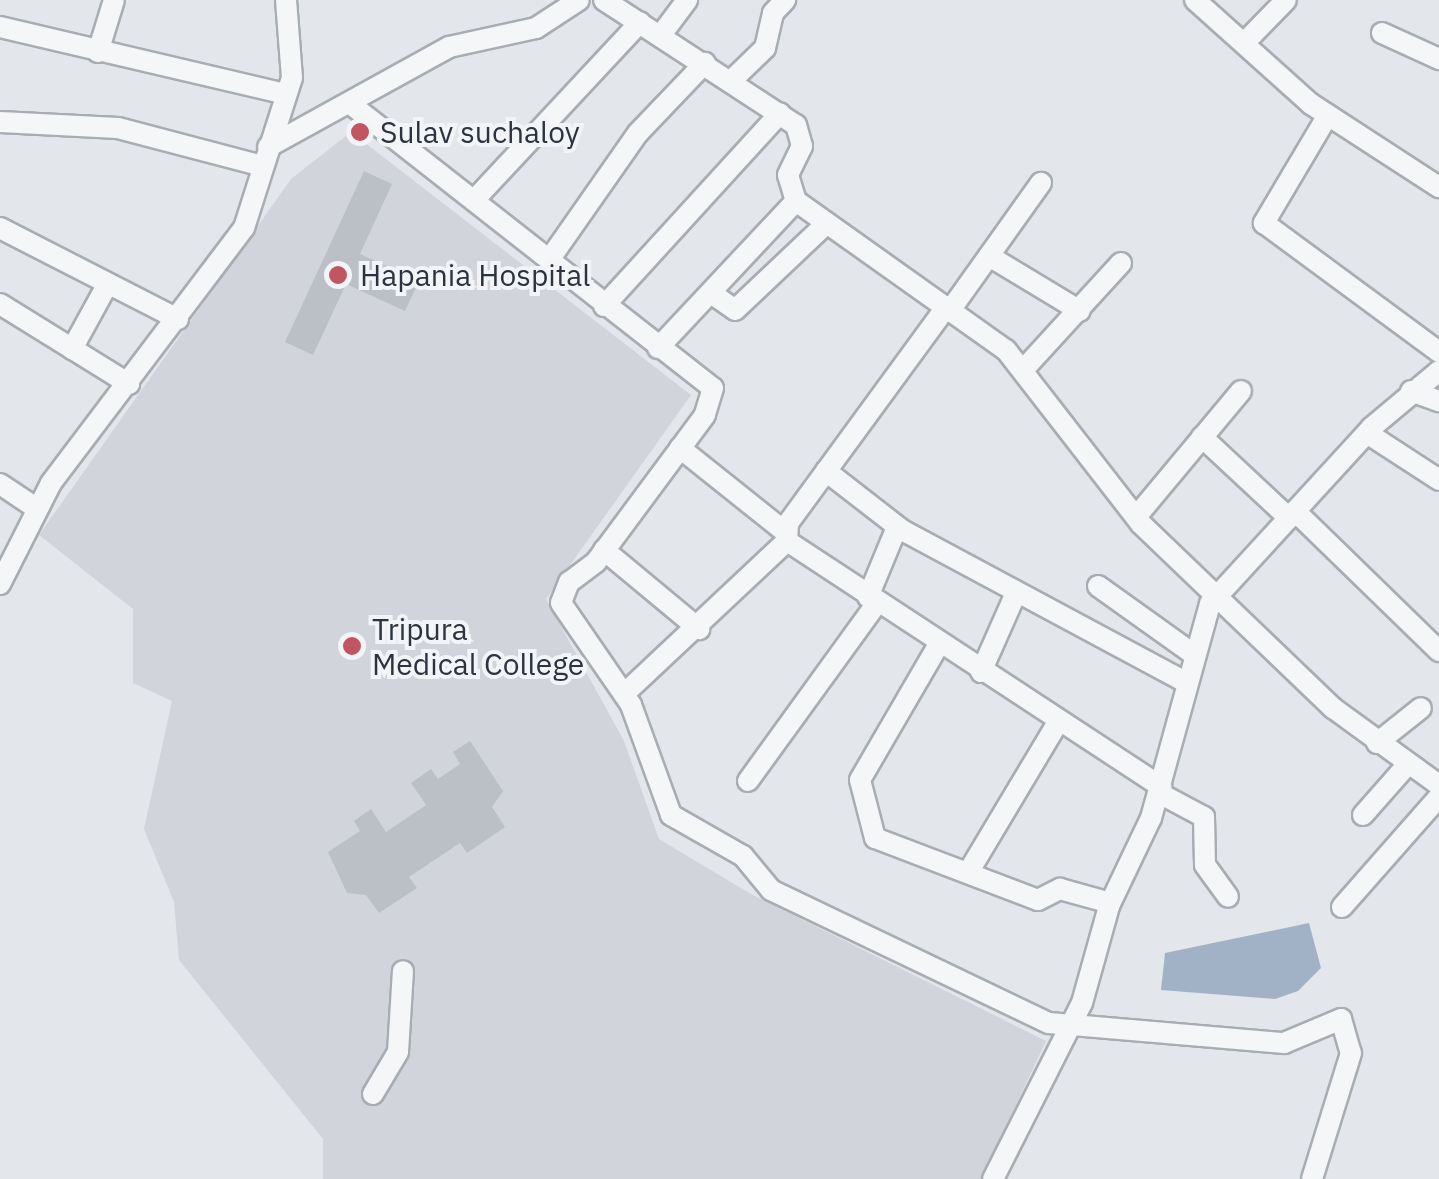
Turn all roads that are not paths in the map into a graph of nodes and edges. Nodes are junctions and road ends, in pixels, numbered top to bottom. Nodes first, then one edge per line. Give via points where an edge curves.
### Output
1 (114, 0) edge
2 (286, 0) edge
3 (579, 0) edge
4 (604, 0) edge
5 (687, 0) edge
6 (785, 0) edge
7 (1286, 0) edge
8 (1202, 2) edge
9 (640, 22) junction
10 (0, 27) edge
11 (1382, 33) dead end
12 (661, 35) junction
13 (1246, 41) junction
14 (98, 52) junction
15 (1439, 59) edge
16 (704, 62) junction
17 (732, 80) junction
18 (286, 94) junction
19 (353, 106) junction
20 (780, 113) junction
21 (1328, 115) junction
22 (0, 122) edge
23 (266, 156) junction
24 (1041, 183) dead end
25 (1439, 187) edge
26 (477, 197) junction
27 (796, 201) junction
28 (825, 225) junction
29 (0, 228) edge
30 (990, 256) junction
31 (549, 260) junction
32 (1121, 263) dead end
33 (107, 285) junction
34 (711, 293) junction
35 (0, 304) edge
36 (604, 306) junction
37 (949, 307) junction
38 (1080, 311) junction
39 (178, 319) junction
40 (658, 348) junction
41 (72, 349) junction
42 (1439, 352) edge
43 (1023, 370) junction
44 (1439, 370) edge
45 (130, 384) junction
46 (1241, 390) dead end
47 (1410, 391) junction
48 (1439, 401) edge
49 (1367, 433) junction
50 (1202, 437) junction
51 (680, 448) junction
52 (826, 471) junction
53 (1439, 480) edge
54 (0, 484) edge
55 (36, 508) junction
56 (1292, 515) junction
57 (1136, 517) junction
58 (897, 527) junction
59 (786, 536) junction
60 (604, 550) junction
61 (0, 584) edge
62 (1098, 586) dead end
63 (1219, 592) junction
64 (1016, 593) junction
65 (872, 600) junction
66 (699, 630) junction
67 (939, 644) junction
68 (1439, 651) edge
69 (1192, 653) junction
70 (981, 672) junction
71 (1185, 682) junction
72 (624, 694) junction
73 (1421, 708) dead end
74 (1058, 722) junction
75 (1376, 742) junction
76 (1408, 764) junction
77 (748, 782) dead end
78 (1439, 785) edge
79 (1160, 790) junction
80 (1439, 797) edge
81 (1363, 815) dead end
82 (969, 871) junction
83 (1228, 897) dead end
84 (1110, 903) junction
85 (1342, 907) dead end
86 (402, 971) dead end
87 (1070, 1027) junction
88 (374, 1094) dead end
89 (993, 1179) edge
90 (1312, 1179) edge

1 - 14 street
2 - 18 street via 294,62
3 - 19 street via 536,28 448,47
4 - 9 street
5 - 12 street
6 - 17 street via 765,48
7 - 13 street
8 - 13 street
9 - 12 street
9 - 26 street
10 - 14 street
11 - 15 street
12 - 16 street
13 - 21 street
14 - 18 street
16 - 17 street
16 - 31 street via 638,133
17 - 20 street
18 - 23 street
19 - 23 street
19 - 26 street
20 - 27 street via 803,135 788,175
20 - 36 street
21 - 25 street
21 - 42 street via 1264,222
22 - 23 street via 118,128
23 - 39 street via 244,228
24 - 30 street
26 - 31 street
27 - 28 street
27 - 34 street
28 - 34 street via 735,310
28 - 37 street
29 - 33 street
30 - 37 street
30 - 38 street
31 - 36 street
32 - 38 street
33 - 39 street
33 - 41 street
34 - 40 street
35 - 41 street
36 - 40 street
37 - 43 street
37 - 52 street
38 - 43 street
39 - 45 street
40 - 51 street via 713,388 712,403
41 - 45 street
43 - 57 street
44 - 47 street
45 - 55 street
46 - 50 street
47 - 48 street
47 - 49 street
49 - 53 street
49 - 56 street
50 - 56 street
50 - 57 street
51 - 59 street
51 - 60 street
52 - 58 street
52 - 59 street
54 - 55 street
55 - 61 street
56 - 63 street
56 - 68 street
57 - 63 street
58 - 64 street
58 - 65 street
59 - 65 street
59 - 66 street
60 - 66 street
60 - 72 street via 569,582 562,603
62 - 69 street
63 - 69 street
63 - 75 street
64 - 70 street
64 - 71 street
65 - 67 street
65 - 77 street
66 - 72 street
67 - 70 street
67 - 82 street via 858,791 880,844
69 - 71 street
70 - 74 street
71 - 79 street
72 - 87 street via 672,815 743,856 770,890 973,992
73 - 75 street
74 - 79 street
74 - 82 street
75 - 76 street
76 - 78 street
76 - 81 street
79 - 83 street via 1204,817 1205,866
79 - 84 street
80 - 85 street
82 - 84 street via 1038,900 1060,889
84 - 87 street
86 - 88 street via 398,1052
87 - 89 street
87 - 90 street via 1284,1043 1341,1019 1351,1053

